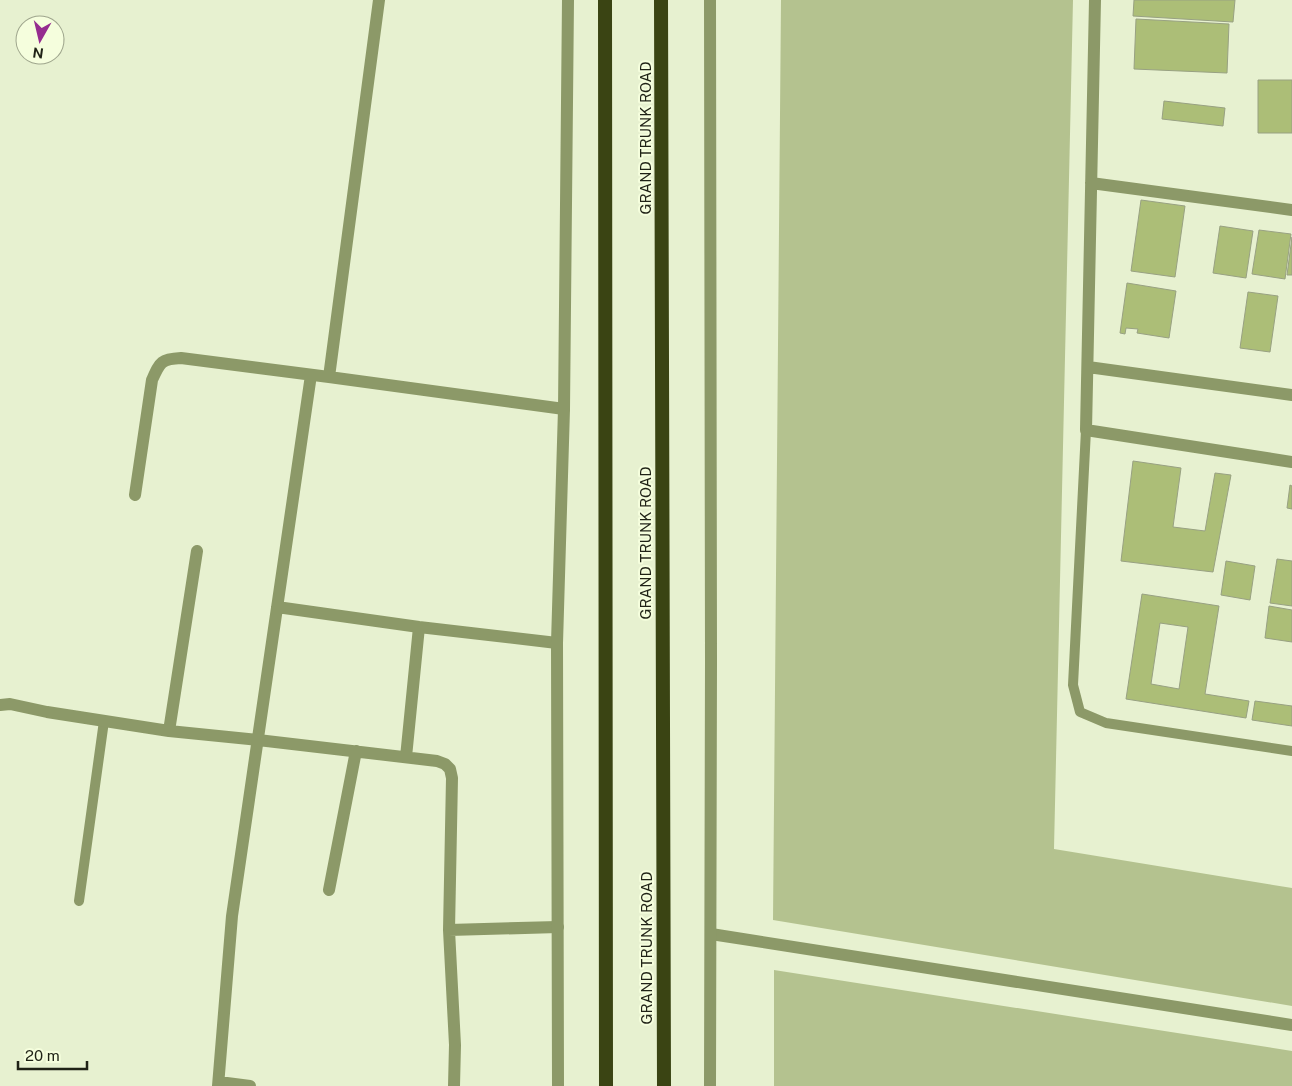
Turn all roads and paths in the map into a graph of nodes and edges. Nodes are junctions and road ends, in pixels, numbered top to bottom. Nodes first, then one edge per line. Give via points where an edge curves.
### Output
1 (379, 0) edge
2 (568, 0) edge
3 (605, 0) edge
4 (662, 0) edge
5 (710, 0) edge
6 (1095, 0) edge
7 (1091, 183) junction
8 (1292, 210) edge
9 (1088, 367) junction
10 (311, 375) junction
11 (329, 377) junction
12 (1292, 395) edge
13 (564, 409) junction
14 (1086, 430) junction
15 (1292, 462) edge
16 (135, 495) dead end
17 (197, 551) dead end
18 (277, 607) junction
19 (419, 626) junction
20 (557, 643) junction
21 (0, 705) edge
22 (104, 721) junction
23 (169, 731) junction
24 (258, 740) junction
25 (356, 751) junction
26 (1292, 751) edge
27 (406, 757) junction
28 (329, 890) dead end
29 (79, 901) dead end
30 (558, 927) junction
31 (449, 930) junction
32 (711, 934) junction
33 (1292, 1025) edge
34 (219, 1084) edge
35 (250, 1086) edge
36 (454, 1086) edge
37 (558, 1086) edge
38 (606, 1086) edge
39 (664, 1086) edge
40 (710, 1086) edge

1 - 11 street
2 - 13 street
3 - 38 highway
4 - 39 highway, GRAND TRUNK ROAD
5 - 32 street
6 - 7 street
7 - 8 street
7 - 9 street
9 - 12 street
9 - 14 street
10 - 11 street
10 - 16 street via 182,358 167,359 158,366 152,380
10 - 18 street
11 - 13 street
13 - 20 street
14 - 15 street
14 - 26 lane via 1073,685 1080,712 1106,723
17 - 23 street
18 - 19 street
18 - 24 street
19 - 20 street
19 - 27 street
20 - 30 street
21 - 22 street via 10,704
22 - 23 street
22 - 29 lane
23 - 24 street
24 - 25 street
24 - 34 street via 232,916
25 - 27 street
25 - 28 street
27 - 31 street via 437,761 450,769
30 - 31 street
30 - 37 street
31 - 36 street
32 - 33 street
32 - 40 street
34 - 35 street

